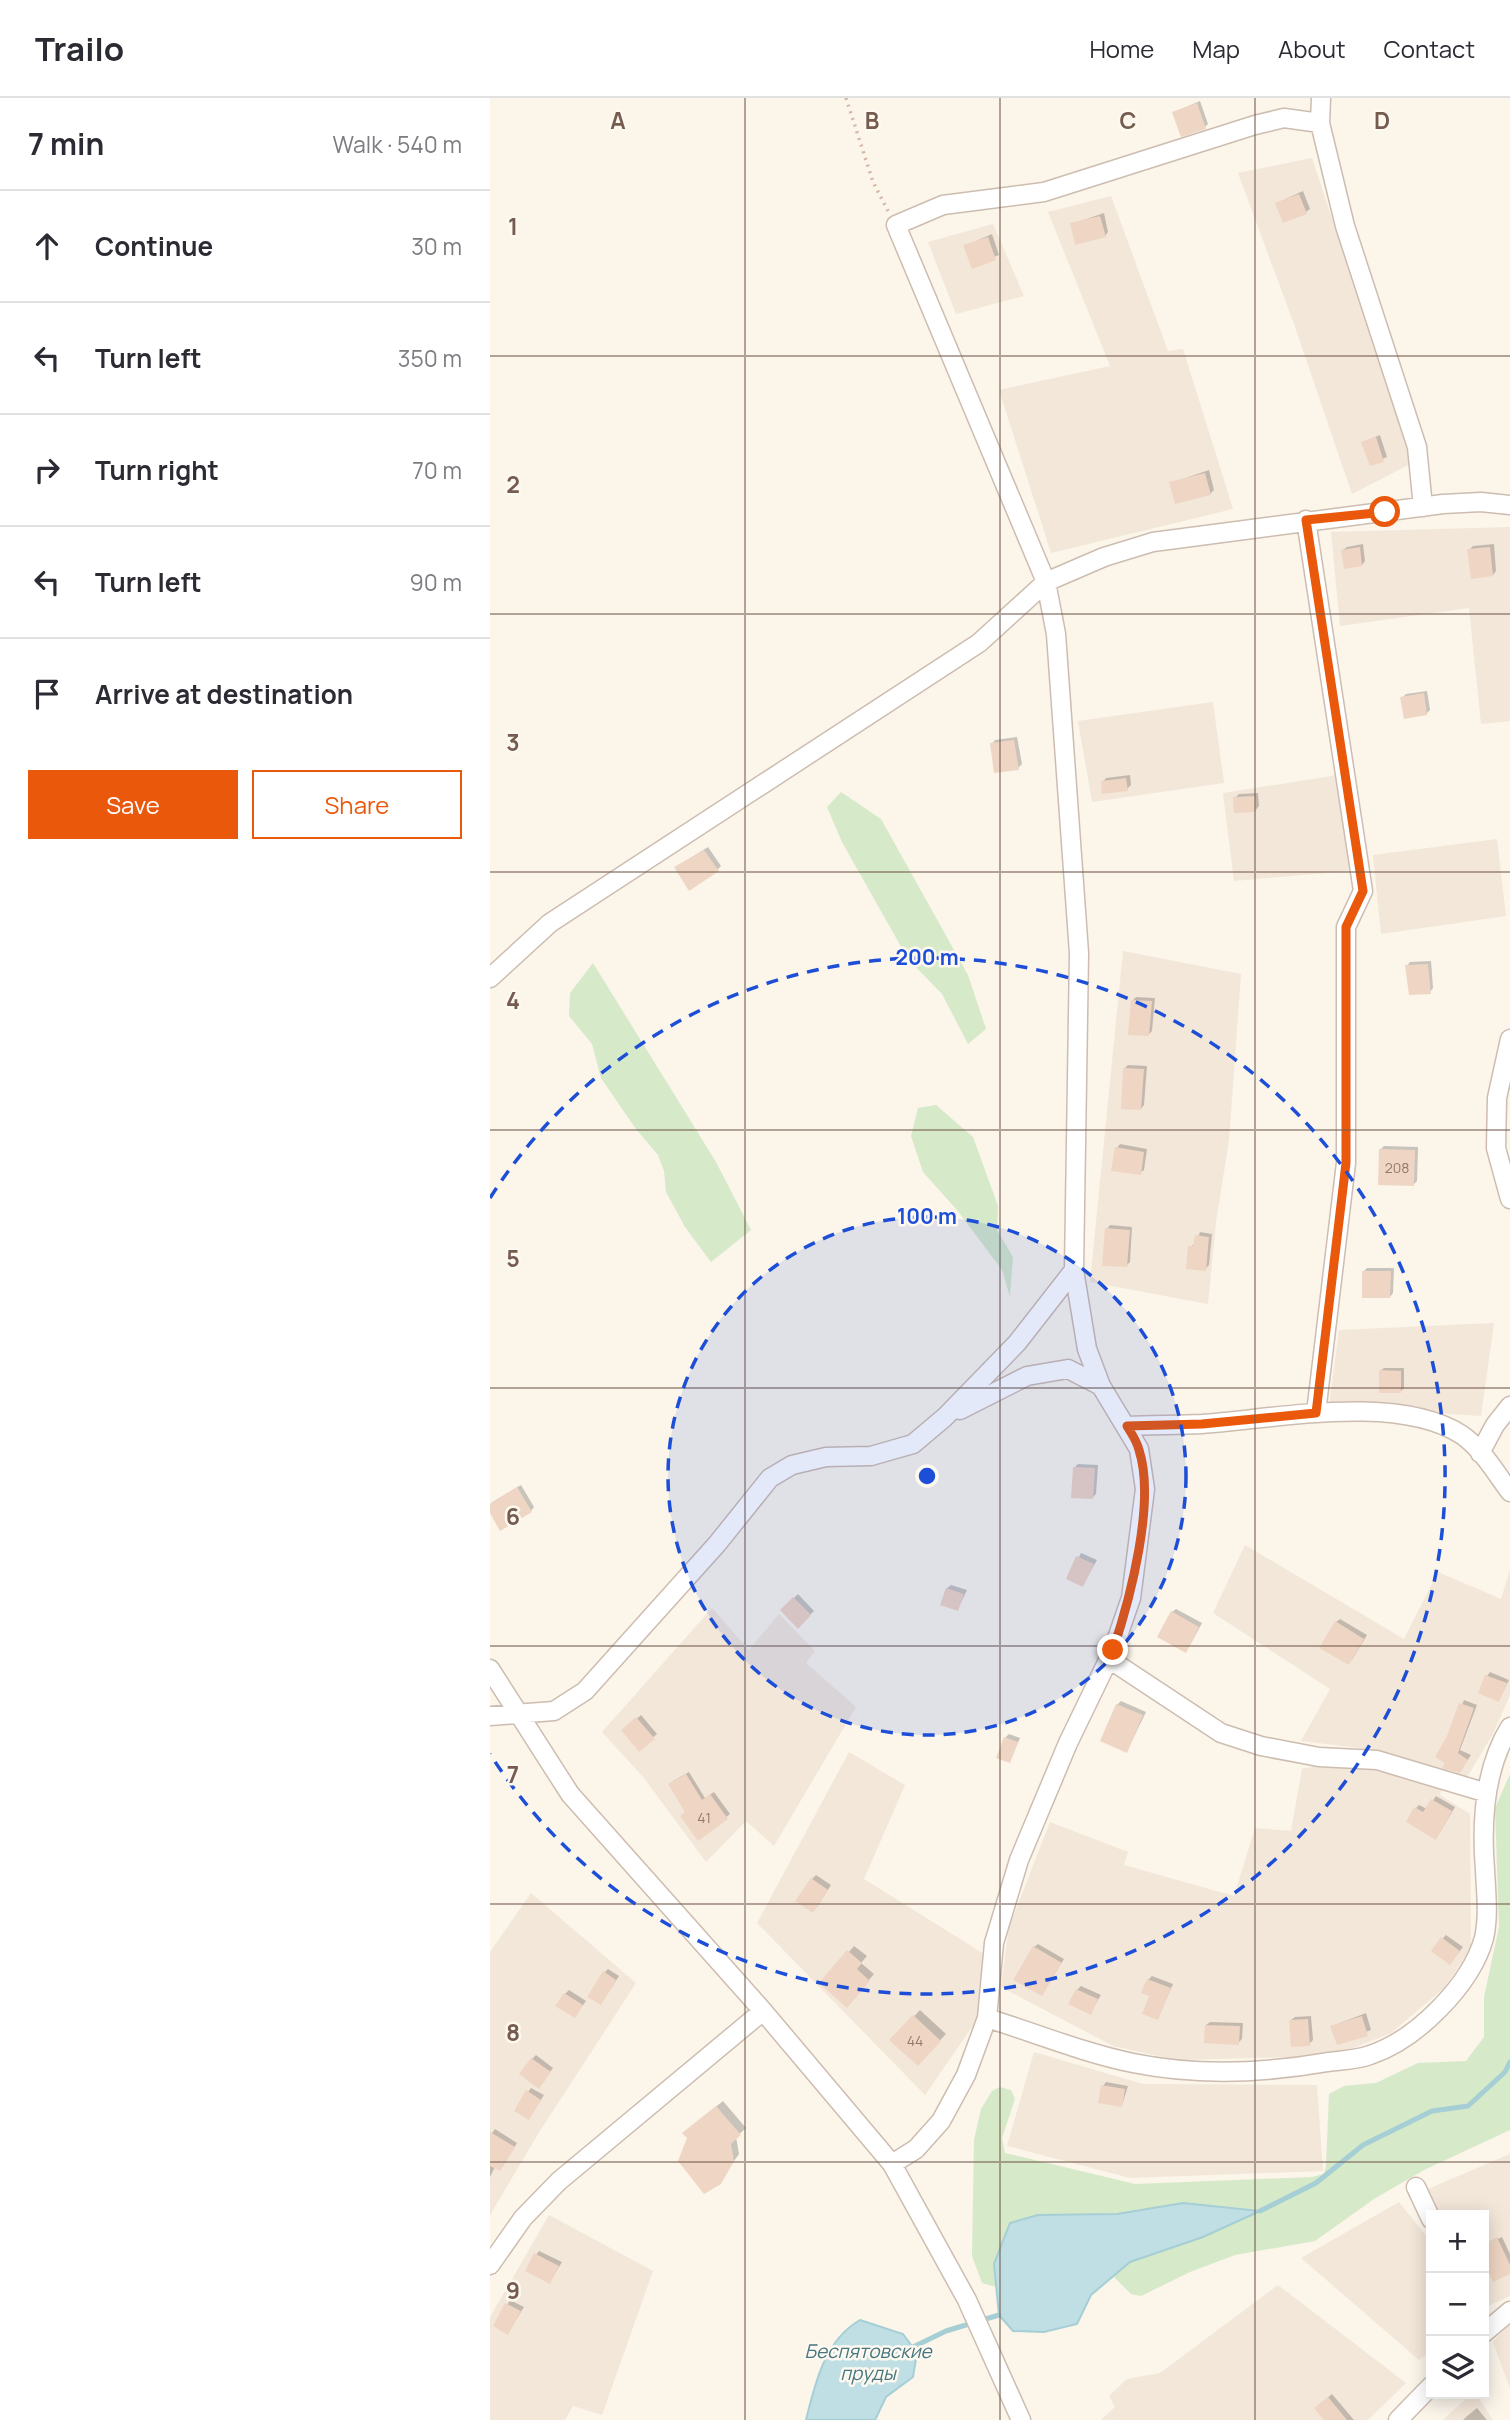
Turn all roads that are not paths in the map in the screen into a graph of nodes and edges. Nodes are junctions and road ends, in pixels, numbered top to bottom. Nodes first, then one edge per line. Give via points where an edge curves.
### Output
1 (1321, 98) edge
2 (1320, 123) junction
3 (1510, 505) edge
4 (1423, 507) junction
5 (1306, 520) junction
6 (1046, 582) junction
7 (490, 978) edge
8 (1510, 1039) edge
9 (1510, 1199) edge
10 (1074, 1270) junction
11 (1101, 1386) junction
12 (1510, 1406) edge
13 (1316, 1413) junction
14 (946, 1417) junction
15 (1127, 1426) junction
16 (1480, 1453) junction
17 (1510, 1492) edge
18 (1108, 1659) junction
19 (490, 1669) edge
20 (515, 1712) junction
21 (490, 1716) edge
22 (1510, 1727) edge
23 (1486, 1793) junction
24 (763, 2011) junction
25 (987, 2018) junction
26 (892, 2164) junction
27 (1416, 2187) dead end
28 (1427, 2210) edge
29 (490, 2265) edge
30 (1510, 2311) edge
31 (1489, 2327) edge
32 (1426, 2391) edge
33 (1021, 2420) edge
34 (1398, 2420) edge

1 - 2 street
2 - 4 street via 1345,226 1418,447
2 - 6 street via 1284,118 1264,122 1044,192 943,205 896,225
3 - 4 street via 1481,502
4 - 5 street
5 - 6 street via 1153,542
5 - 13 street via 1363,891 1346,927 1346,1163
6 - 7 street via 979,643 550,923
6 - 10 street via 1056,634 1079,953
8 - 9 street via 1497,1098 1496,1148
10 - 11 street via 1087,1349
10 - 14 street via 1017,1342
11 - 14 street via 1068,1369 1027,1376
11 - 15 street
12 - 16 street
13 - 15 street
13 - 16 street via 1387,1413 1430,1422 1462,1435
14 - 20 street via 913,1444 872,1456 803,1462 770,1478 585,1691 554,1711
15 - 18 street via 1139,1449 1145,1489 1131,1598
16 - 17 street
18 - 23 street via 1221,1733 1319,1757 1377,1760
18 - 25 street via 1018,1860 994,1943
19 - 20 street
20 - 21 street
20 - 24 street via 570,1794
22 - 23 street via 1498,1746
23 - 25 street via 1482,1829 1488,1898 1477,1960 1426,2022 1369,2056 1293,2068 1220,2071 1134,2063
24 - 26 street
24 - 29 street via 559,2181 523,2218
25 - 26 street via 966,2075 941,2121 916,2149
26 - 33 street via 967,2300
27 - 28 street
30 - 31 street
32 - 34 street

